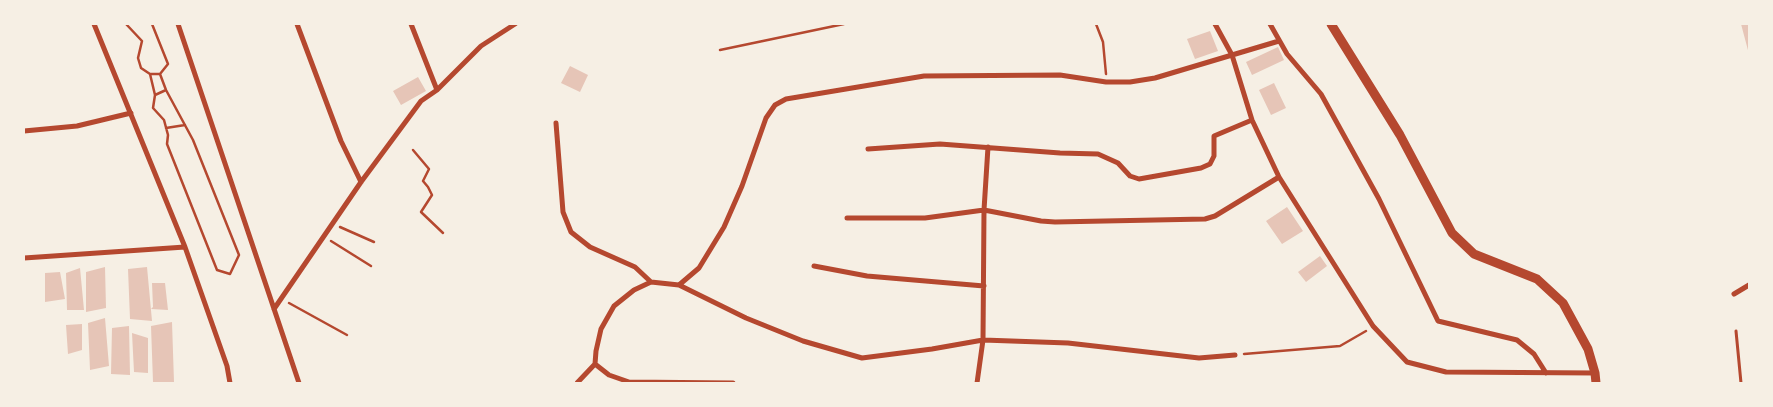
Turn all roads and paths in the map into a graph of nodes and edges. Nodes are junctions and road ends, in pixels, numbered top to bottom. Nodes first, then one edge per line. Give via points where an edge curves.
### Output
1 (94, 24) edge
2 (126, 24) edge
3 (152, 24) edge
4 (178, 24) edge
5 (297, 24) edge
6 (411, 24) edge
7 (513, 24) edge
8 (844, 24) edge
9 (1096, 24) edge
10 (1216, 24) edge
11 (1270, 24) edge
12 (1331, 24) edge
13 (1279, 40) junction
14 (720, 50) dead end
15 (1232, 55) junction
16 (150, 74) junction
17 (160, 74) junction
18 (1106, 82) junction
19 (166, 90) junction
20 (437, 90) junction
21 (155, 95) junction
22 (131, 113) junction
23 (1252, 120) junction
24 (556, 123) dead end
25 (186, 125) junction
26 (166, 128) junction
27 (24, 131) edge
28 (988, 147) junction
29 (868, 149) dead end
30 (413, 150) dead end
31 (1279, 177) junction
32 (361, 182) junction
33 (984, 210) junction
34 (847, 218) dead end
35 (332, 223) junction
36 (442, 232) dead end
37 (323, 236) junction
38 (374, 242) dead end
39 (185, 248) junction
40 (24, 258) edge
41 (372, 266) dead end
42 (814, 266) dead end
43 (651, 282) junction
44 (679, 285) junction
45 (1749, 285) edge
46 (984, 286) junction
47 (1734, 294) dead end
48 (281, 299) junction
49 (274, 308) junction
50 (1374, 326) junction
51 (1736, 331) dead end
52 (347, 335) dead end
53 (984, 340) junction
54 (1235, 355) joint
55 (595, 364) junction
56 (1546, 373) junction
57 (1595, 373) junction
58 (230, 383) edge
59 (299, 383) edge
60 (577, 383) edge
61 (628, 383) edge
62 (721, 383) edge
63 (733, 383) edge
64 (977, 383) edge
65 (1596, 383) edge
66 (1741, 383) edge

1 - 22 street
2 - 16 path via 142,41 138,58 142,68
3 - 17 path via 168,64
4 - 49 street
5 - 32 street via 341,141
6 - 20 street
7 - 20 street via 481,46
8 - 14 path
9 - 18 path via 1102,42
10 - 15 street
11 - 13 street
12 - 57 street via 1400,135 1452,233 1474,254 1537,280 1563,302 1588,349
13 - 15 street
13 - 56 street via 1321,94 1379,199 1438,321 1517,340 1534,354
15 - 18 street via 1155,78
15 - 23 street
16 - 17 path
16 - 21 path
17 - 19 path
18 - 44 street via 1060,75 924,76 786,99 774,105 766,118 724,227 699,268
19 - 21 path
19 - 25 path
20 - 32 street via 422,101
21 - 26 path via 153,108 164,120
22 - 27 street via 77,126
22 - 39 street
23 - 28 street via 1214,136 1214,156 1210,164 1140,179 1130,176 1118,162 1098,154
23 - 31 street
24 - 43 street via 563,212 572,232 590,247 635,267
25 - 26 path
25 - 26 path via 239,255 230,274 217,270 168,144
28 - 29 street via 940,144
28 - 33 street
30 - 36 path via 429,169 423,181 432,195 422,212
31 - 33 street via 1205,219 1054,222
31 - 50 street
32 - 35 street
33 - 34 street via 925,218
33 - 46 street
35 - 37 street
35 - 38 path
37 - 41 path
37 - 48 street
39 - 40 street
39 - 58 street
42 - 46 street via 868,276
43 - 44 street
43 - 55 street via 634,290 614,306 601,329
44 - 53 street via 803,341 862,358
45 - 47 street
46 - 53 street
48 - 49 street
48 - 52 path
49 - 59 street
50 - 54 path via 1340,346
50 - 56 street via 1406,362 1446,372
51 - 66 lane
53 - 54 street via 1068,344 1199,358
53 - 64 street
55 - 60 street
55 - 61 street via 609,376
56 - 57 street
57 - 65 street
61 - 62 street
62 - 63 street

